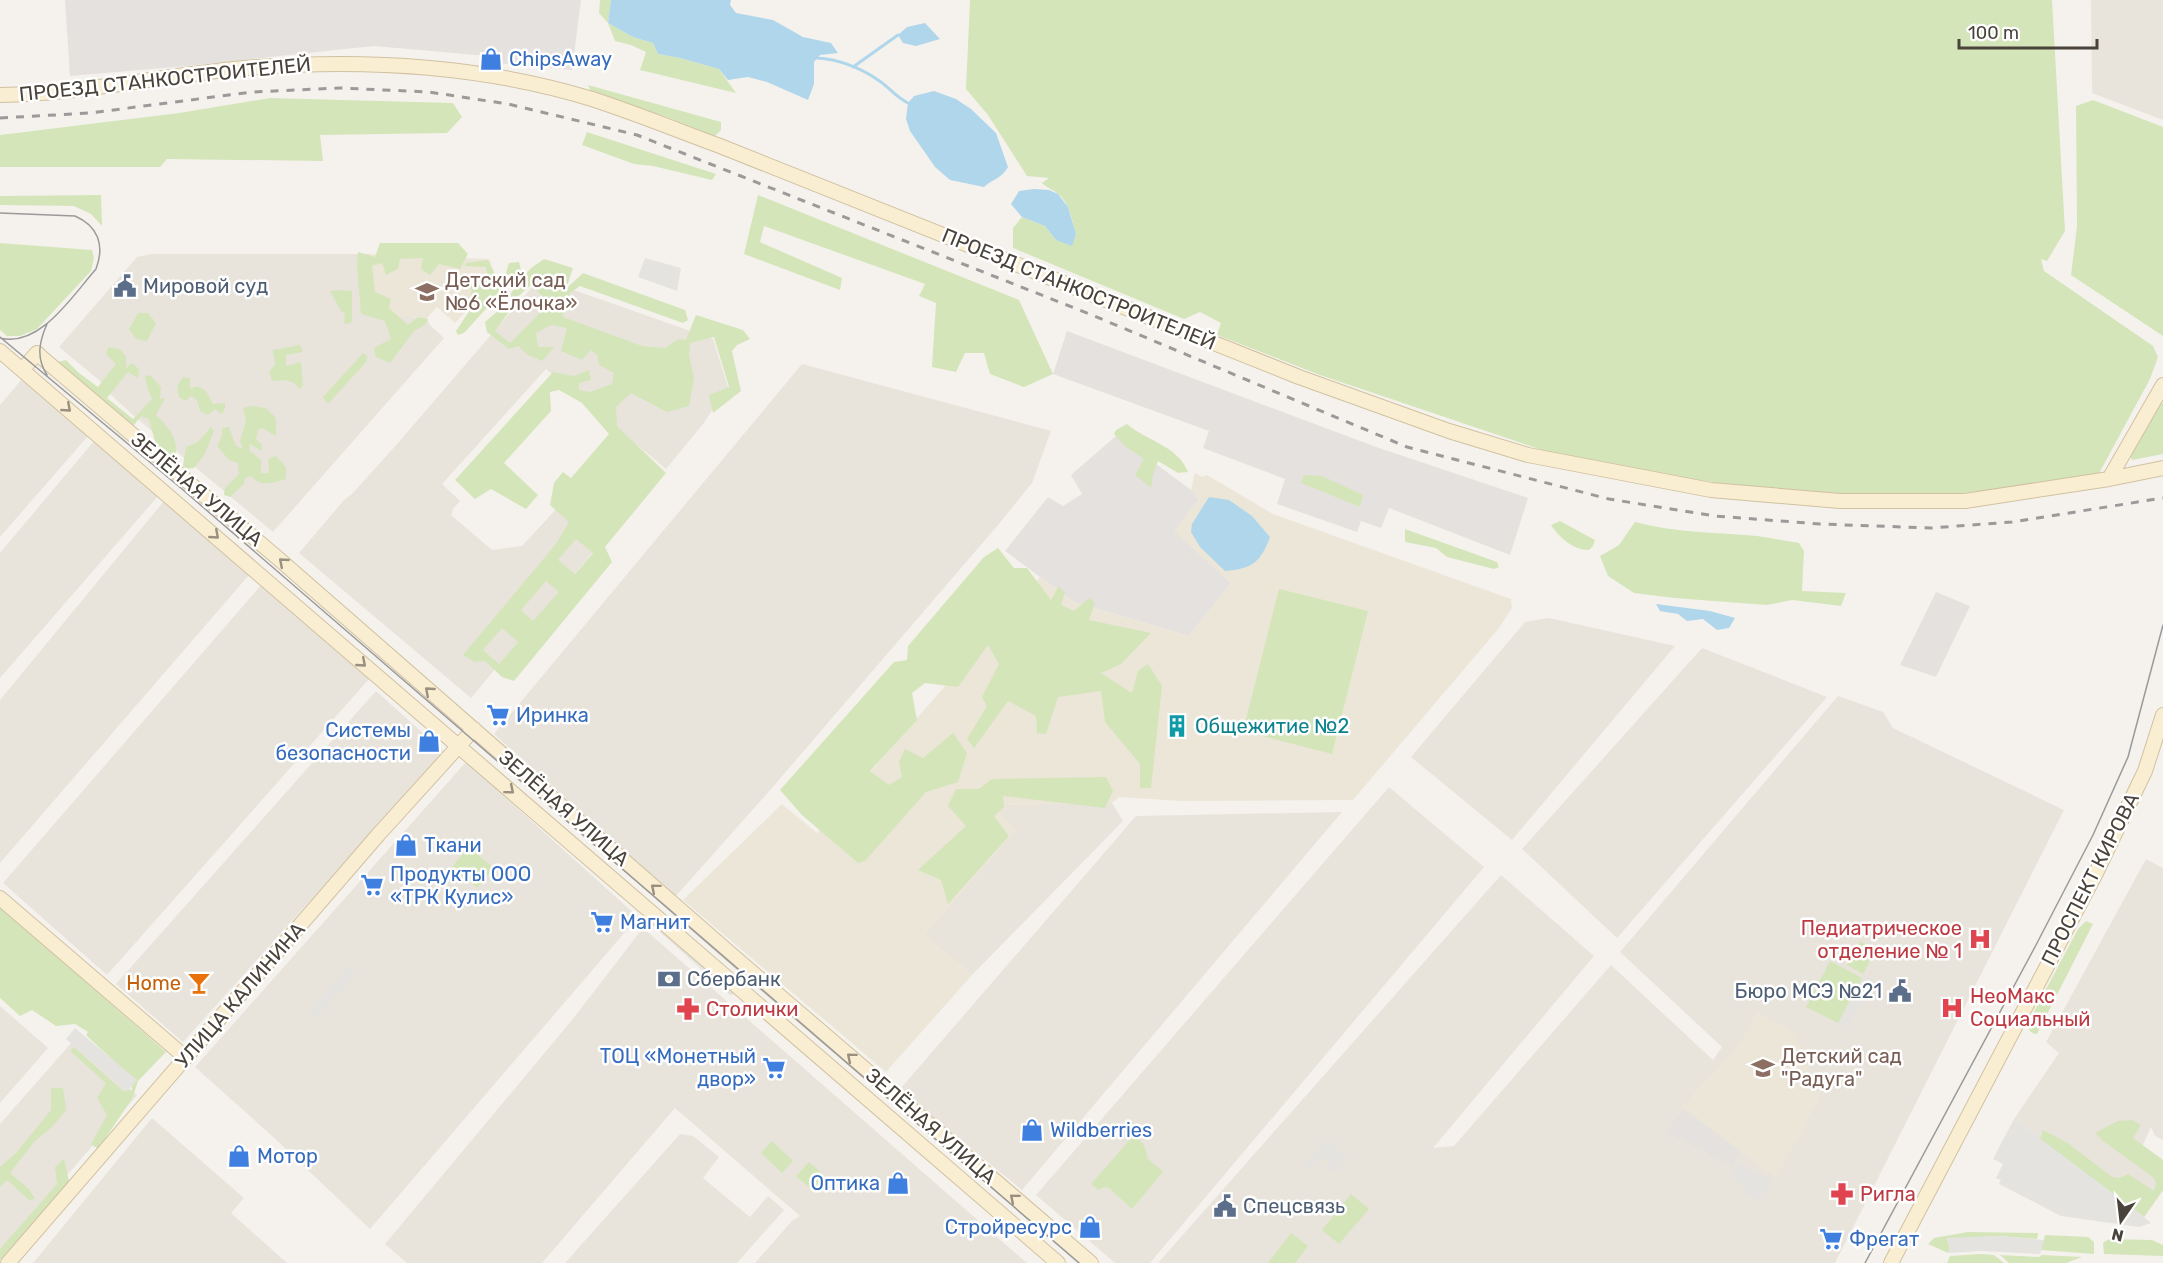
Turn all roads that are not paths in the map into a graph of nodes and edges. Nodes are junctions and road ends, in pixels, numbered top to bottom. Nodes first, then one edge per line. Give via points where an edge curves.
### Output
1 (0, 95) edge
2 (0, 351) edge
3 (22, 370) junction
4 (2163, 387) edge
5 (2163, 468) edge
6 (2109, 479) junction
7 (2163, 715) edge
8 (474, 729) junction
9 (458, 746) junction
10 (0, 898) edge
11 (185, 1058) junction
12 (8, 1263) edge
13 (1058, 1263) edge
14 (1091, 1263) edge
15 (1891, 1263) edge

1 - 6 street, ПРОЕЗД СТАНКОСТРОИТЕЛЕЙ via 310,64 390,65 481,75 582,96 627,111 1309,381 1528,455 1711,490 1840,501 1965,501
2 - 3 street, ЗЕЛЁНАЯ УЛИЦА
8 -> 3 street, ЗЕЛЁНАЯ УЛИЦА via 37,353
3 -> 9 street, ЗЕЛЁНАЯ УЛИЦА
4 - 6 street
5 - 6 street, ПРОЕЗД СТАНКОСТРОИТЕЛЕЙ
7 - 15 street, ПРОСПЕКТ КИРОВА via 2145,771 2101,863
8 - 9 street, УЛИЦА КАЛИНИНА
14 -> 8 street, ЗЕЛЁНАЯ УЛИЦА
9 - 11 street, УЛИЦА КАЛИНИНА
9 -> 13 street, ЗЕЛЁНАЯ УЛИЦА
10 - 11 street
11 - 12 street, УЛИЦА КАЛИНИНА

